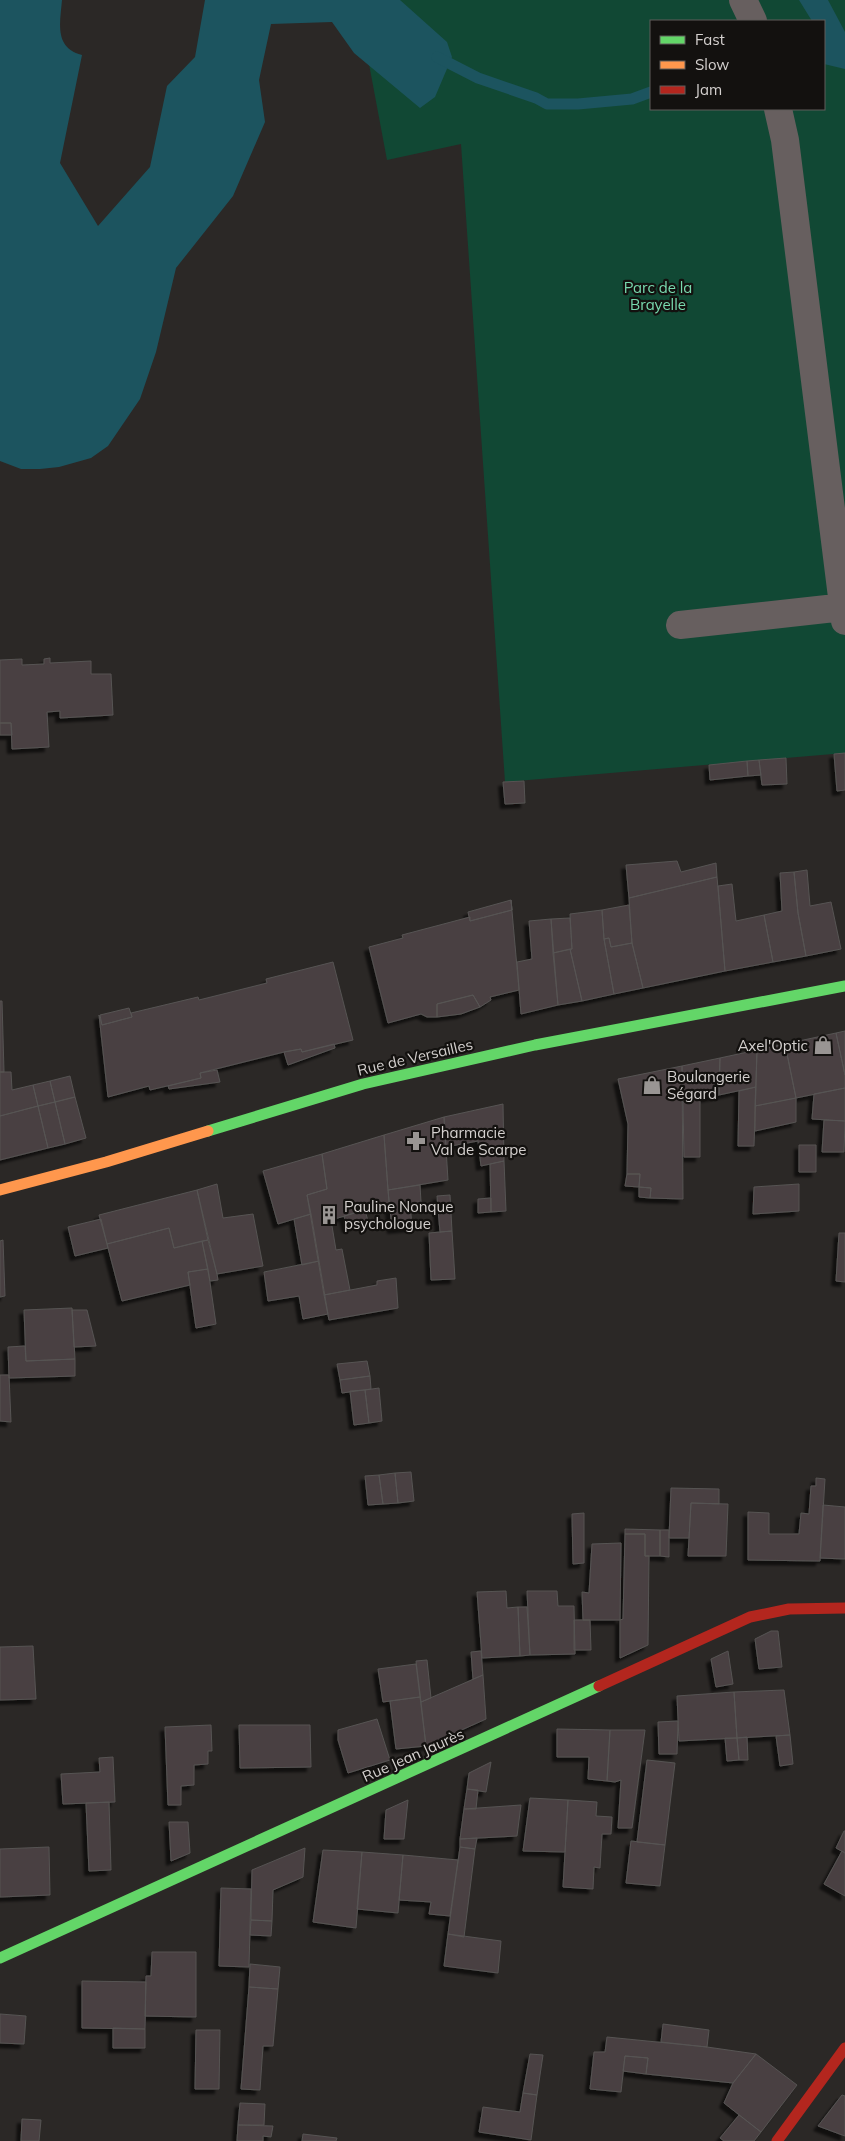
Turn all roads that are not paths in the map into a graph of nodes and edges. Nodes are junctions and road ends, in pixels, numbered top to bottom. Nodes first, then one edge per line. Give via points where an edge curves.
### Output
1 (744, 0) edge
2 (753, 20) edge
3 (778, 110) edge
4 (844, 612) edge
5 (680, 625) dead end
6 (845, 986) edge
7 (0, 1190) edge
8 (845, 1608) edge
9 (0, 1958) edge
10 (845, 2048) edge
11 (777, 2141) edge

1 - 2 street
3 - 4 street via 809,321
4 - 5 street
6 - 7 street, Rue de Versailles via 535,1045 363,1084 106,1162
8 - 9 street, Rue Jean Jaurès via 776,1609 736,1622
10 - 11 street

